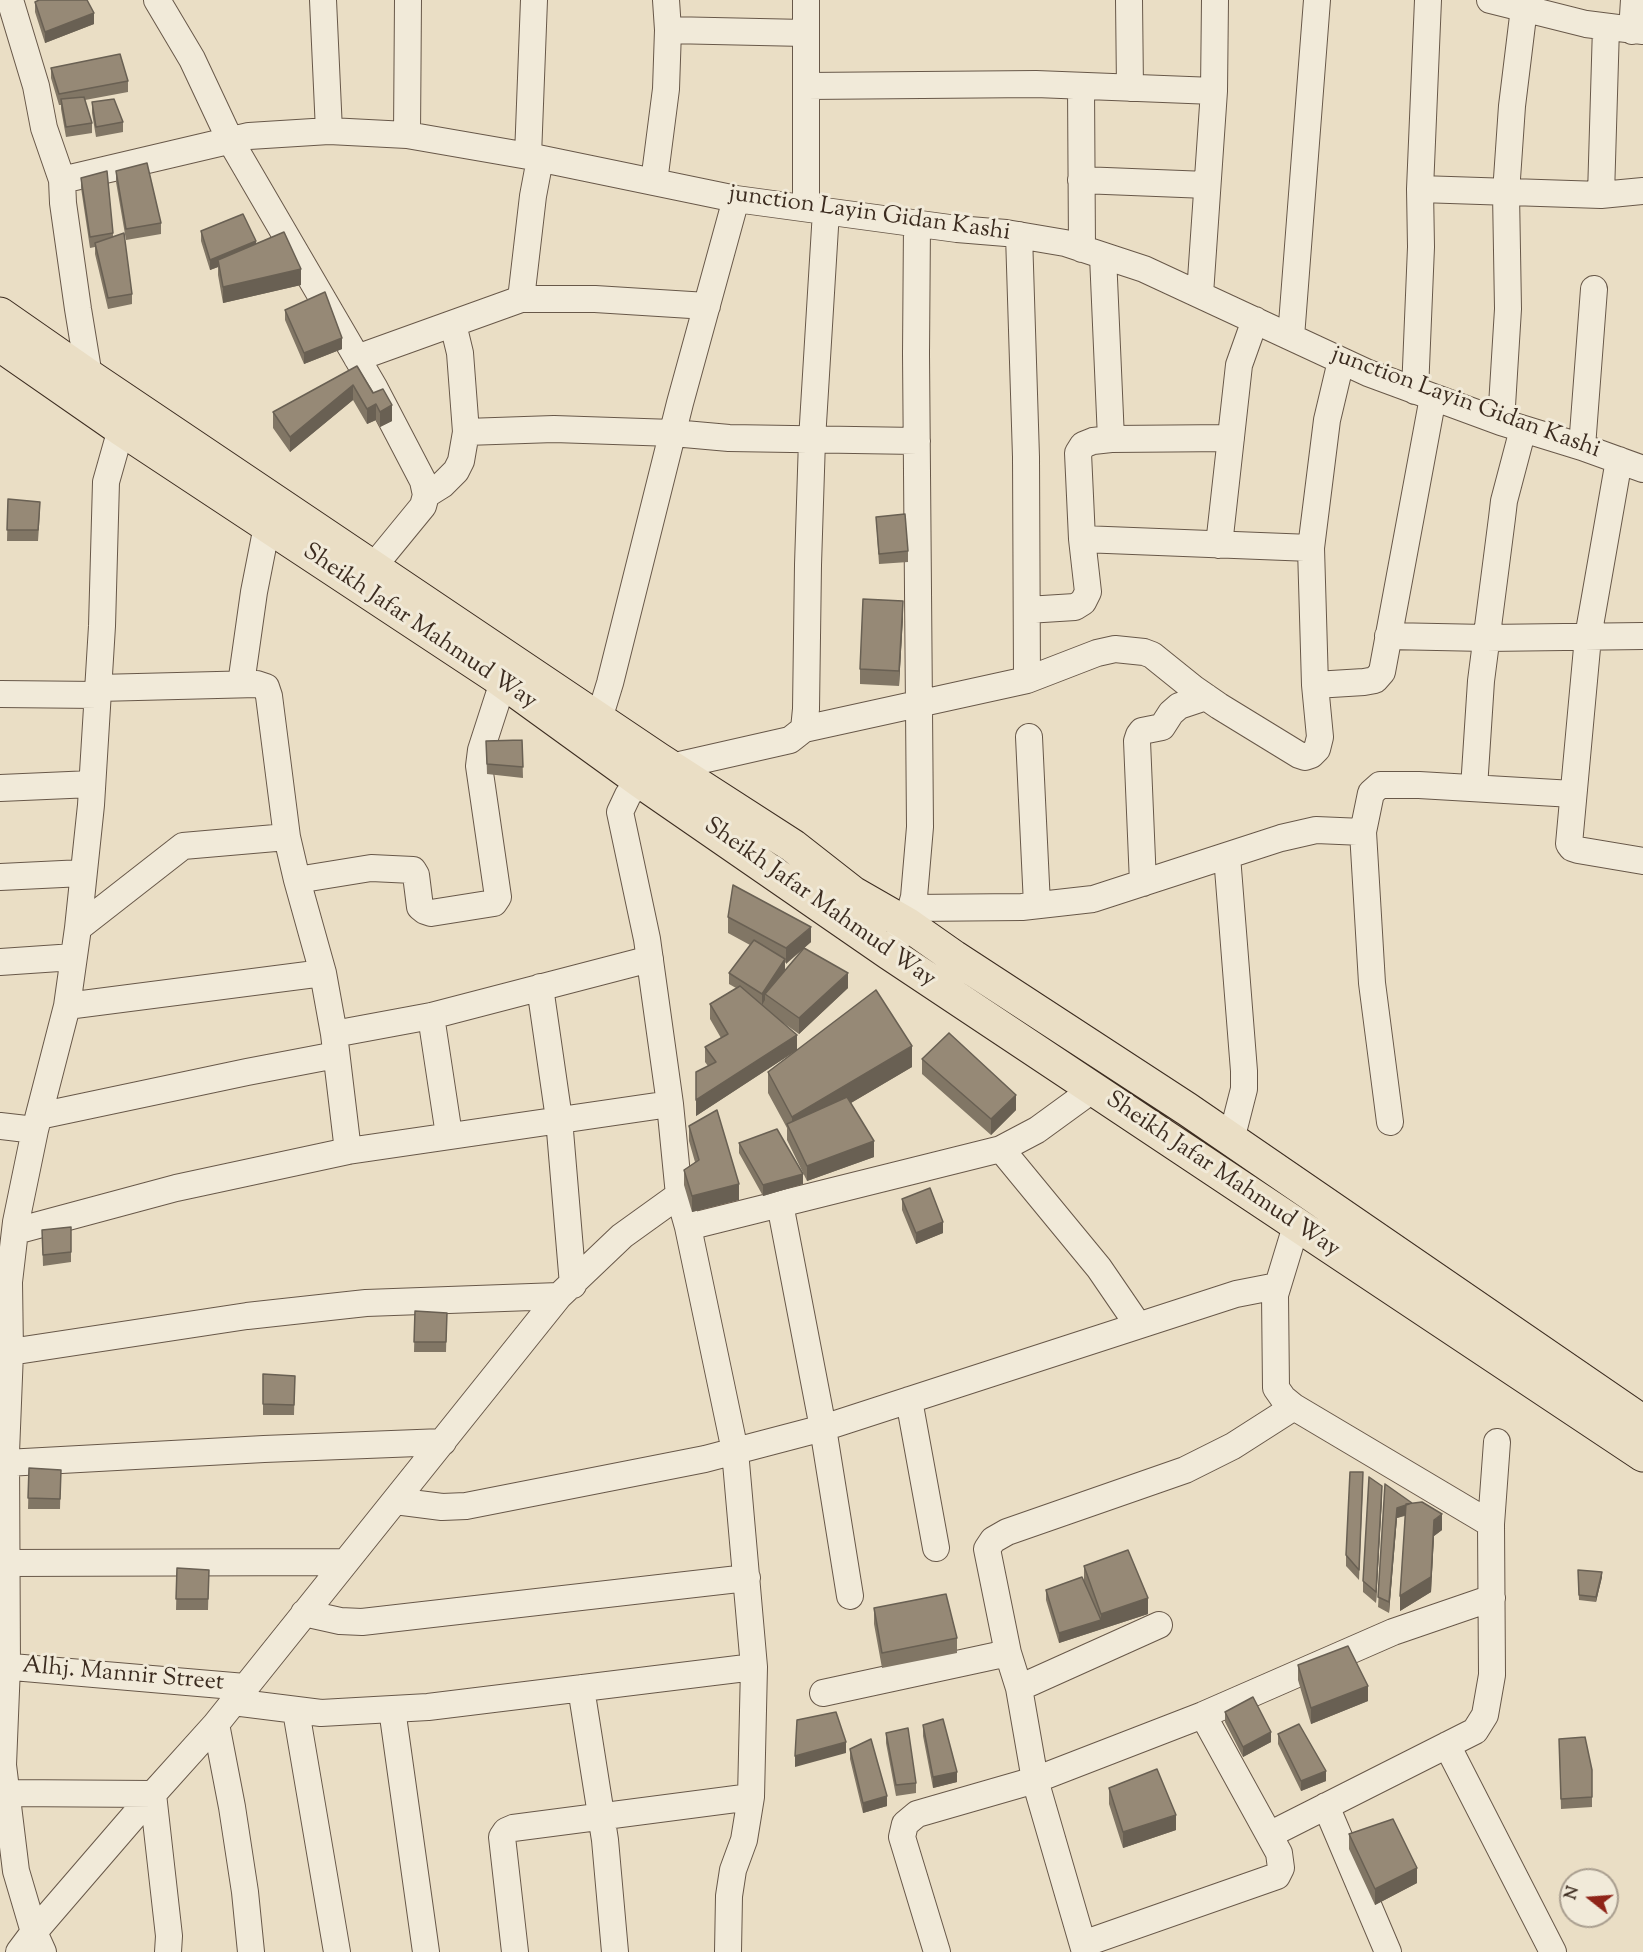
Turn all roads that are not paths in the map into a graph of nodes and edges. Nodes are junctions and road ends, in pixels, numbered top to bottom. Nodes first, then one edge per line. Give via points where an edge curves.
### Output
1 (10, 0) edge
2 (157, 0) edge
3 (323, 0) edge
4 (408, 0) edge
5 (534, 0) edge
6 (666, 0) edge
7 (806, 0) edge
8 (1129, 0) edge
9 (1215, 0) edge
10 (1317, 0) edge
11 (1428, 0) edge
12 (1634, 0) edge
13 (1506, 3) edge
14 (1605, 27) junction
15 (668, 30) junction
16 (1637, 31) edge
17 (805, 33) junction
18 (807, 86) junction
19 (1081, 86) junction
20 (1130, 88) junction
21 (1214, 91) junction
22 (329, 131) junction
23 (407, 135) junction
24 (230, 140) junction
25 (534, 157) junction
26 (62, 180) junction
27 (1081, 180) junction
28 (654, 182) junction
29 (1207, 185) junction
30 (1420, 189) junction
31 (1643, 191) edge
32 (1506, 192) junction
33 (1601, 195) junction
34 (735, 199) junction
35 (816, 209) junction
36 (917, 224) junction
37 (1019, 235) junction
38 (1092, 252) junction
39 (1594, 289) dead end
40 (1200, 294) junction
41 (521, 299) junction
42 (707, 306) junction
43 (0, 314) edge
44 (1255, 320) junction
45 (453, 324) junction
46 (1292, 337) junction
47 (0, 345) edge
48 (357, 358) junction
49 (1341, 361) junction
50 (89, 376) junction
51 (1424, 394) junction
52 (1512, 426) junction
53 (122, 429) junction
54 (465, 432) junction
55 (673, 434) junction
56 (1231, 438) junction
57 (1111, 439) junction
58 (812, 440) junction
59 (917, 441) junction
60 (1582, 447) junction
61 (1631, 464) edge
62 (426, 495) junction
63 (267, 526) junction
64 (1082, 539) junction
65 (1218, 545) junction
66 (1311, 548) junction
67 (373, 567) junction
68 (1027, 610) junction
69 (1388, 636) junction
70 (1643, 636) edge
71 (1588, 637) junction
72 (1486, 638) junction
73 (1027, 680) junction
74 (502, 682) junction
75 (241, 684) junction
76 (1315, 685) junction
77 (98, 692) junction
78 (0, 694) edge
79 (1206, 697) junction
80 (920, 704) junction
81 (599, 719) junction
82 (804, 729) junction
83 (1029, 737) dead end
84 (671, 767) junction
85 (640, 781) junction
86 (92, 784) junction
87 (0, 788) edge
88 (1474, 788) junction
89 (1573, 794) junction
90 (1363, 832) junction
91 (287, 837) junction
92 (1227, 856) junction
93 (1643, 861) edge
94 (83, 873) junction
95 (0, 877) edge
96 (297, 880) junction
97 (1143, 883) junction
98 (1037, 905) junction
99 (909, 916) junction
100 (78, 928) junction
101 (889, 953) junction
102 (74, 957) junction
103 (650, 959) junction
104 (0, 962) edge
105 (323, 973) junction
106 (540, 987) junction
107 (67, 1006) junction
108 (430, 1016) junction
109 (335, 1045) junction
110 (1092, 1090) junction
111 (670, 1104) junction
112 (560, 1119) junction
113 (1390, 1122) dead end
114 (37, 1123) junction
115 (0, 1126) edge
116 (449, 1135) junction
117 (1231, 1140) junction
118 (1001, 1149) junction
119 (348, 1151) junction
120 (679, 1196) junction
121 (780, 1204) junction
122 (10, 1225) edge
123 (1296, 1226) junction
124 (688, 1227) junction
125 (4, 1282) edge
126 (1277, 1286) junction
127 (566, 1290) junction
128 (1138, 1325) junction
129 (6, 1364) edge
130 (909, 1400) junction
131 (1294, 1407) junction
132 (1643, 1422) edge
133 (822, 1428) junction
134 (443, 1442) junction
135 (1497, 1442) dead end
136 (735, 1451) junction
137 (1643, 1455) edge
138 (4, 1456) edge
139 (395, 1501) junction
140 (1491, 1524) junction
141 (936, 1548) dead end
142 (5, 1558) edge
143 (345, 1562) junction
144 (747, 1578) junction
145 (850, 1596) dead end
146 (1492, 1598) junction
147 (304, 1613) junction
148 (1159, 1625) dead end
149 (1008, 1653) junction
150 (4, 1666) edge
151 (754, 1667) junction
152 (581, 1688) junction
153 (1019, 1688) junction
154 (823, 1693) dead end
155 (239, 1695) junction
156 (392, 1709) junction
157 (296, 1711) junction
158 (1203, 1715) junction
159 (216, 1724) junction
160 (1447, 1745) junction
161 (1, 1765) edge
162 (1035, 1780) junction
163 (7, 1793) junction
164 (153, 1794) junction
165 (751, 1797) junction
166 (1326, 1806) junction
167 (601, 1817) junction
168 (1269, 1835) junction
169 (8, 1872) edge
170 (32, 1945) edge
171 (1084, 1948) edge
172 (933, 1951) edge
173 (168, 1952) edge
174 (251, 1952) edge
175 (337, 1952) edge
176 (426, 1952) edge
177 (515, 1952) edge
178 (615, 1952) edge
179 (728, 1952) edge
180 (1389, 1952) edge
181 (1553, 1952) edge

1 - 26 street
2 - 24 street via 192,59
3 - 22 street
4 - 23 street
5 - 25 street
6 - 15 street
7 - 17 street
8 - 20 street
9 - 21 street
10 - 46 street
11 - 30 street
12 - 16 street
13 - 14 street
13 - 32 street via 1512,106
14 - 16 street
14 - 33 street
15 - 17 street
15 - 28 street via 666,89
17 - 18 street
18 - 19 street
18 - 35 street
19 - 20 street
19 - 27 street
20 - 21 street
21 - 29 street
22 - 23 street, junction Layin Gidan Kashi
22 - 24 street, junction Layin Gidan Kashi
23 - 25 street, junction Layin Gidan Kashi
24 - 26 street, junction Layin Gidan Kashi
24 - 48 street
25 - 28 street, junction Layin Gidan Kashi
25 - 41 street
26 - 50 street
27 - 29 street
27 - 38 street
28 - 34 street, junction Layin Gidan Kashi
29 - 40 street
30 - 32 street
30 - 51 street
31 - 33 street
32 - 33 street
32 - 52 street
34 - 35 street, junction Layin Gidan Kashi
34 - 42 street
35 - 36 street, junction Layin Gidan Kashi
35 - 58 street
36 - 37 street, junction Layin Gidan Kashi
36 - 59 street
37 - 38 street, junction Layin Gidan Kashi
37 - 68 street
38 - 40 street, junction Layin Gidan Kashi via 1144,269
38 - 57 street
39 - 60 street
40 - 44 street, junction Layin Gidan Kashi
41 - 42 street
41 - 45 street
42 - 55 street
43 - 50 main road, Sheikh Jafar Mahmud Way
44 - 46 street, junction Layin Gidan Kashi
44 - 56 street via 1239,365
45 - 48 street
45 - 54 street via 460,352
46 - 49 street, junction Layin Gidan Kashi
47 - 53 main road, Sheikh Jafar Mahmud Way
48 - 62 street via 423,481
49 - 51 street, junction Layin Gidan Kashi
49 - 66 street via 1327,420
50 - 67 main road, Sheikh Jafar Mahmud Way
51 - 52 street, junction Layin Gidan Kashi
51 - 69 street
52 - 60 street, junction Layin Gidan Kashi
52 - 72 street
53 - 63 main road, Sheikh Jafar Mahmud Way
53 - 77 street via 106,482
54 - 55 street via 554,429
54 - 62 street via 456,471
55 - 58 street
55 - 81 street
56 - 57 street
56 - 65 street
57 - 64 street via 1083,445 1078,453
58 - 59 street
58 - 82 street
59 - 80 street
60 - 61 street, junction Layin Gidan Kashi
61 - 71 street
62 - 67 street via 423,506
63 - 74 main road, Sheikh Jafar Mahmud Way
63 - 75 street
64 - 65 street
64 - 68 street via 1088,592 1083,602 1075,607
65 - 66 street
66 - 76 street
67 - 81 main road, Sheikh Jafar Mahmud Way
68 - 73 street
69 - 72 street
69 - 76 street via 1382,672 1375,680
70 - 71 street
71 - 72 street
71 - 89 street
72 - 88 street
73 - 79 street via 1115,649 1152,655
73 - 80 street
74 - 85 main road, Sheikh Jafar Mahmud Way
74 - 96 street via 479,766 498,897 494,903 425,911 420,907 413,870 371,868
75 - 77 street
75 - 91 street via 266,687 269,696
76 - 79 street via 1320,737 1317,749 1305,757
77 - 78 street
77 - 86 street
79 - 97 street via 1179,706 1162,727 1139,735
80 - 82 street
80 - 99 street via 920,827
81 - 84 main road, Sheikh Jafar Mahmud Way
82 - 84 street via 790,740
83 - 98 street
84 - 99 main road, Sheikh Jafar Mahmud Way via 793,846 853,892
85 - 101 main road, Sheikh Jafar Mahmud Way
85 - 103 street via 627,795 620,812
86 - 87 street
86 - 94 street
88 - 89 street
88 - 90 street via 1380,785 1371,793
89 - 93 street via 1568,839 1572,848
90 - 92 street via 1316,830
90 - 113 street via 1372,983
91 - 96 street
91 - 100 street via 183,846
92 - 97 street
92 - 117 street via 1244,1071 1244,1089
94 - 95 street
94 - 100 street
96 - 105 street
97 - 98 street via 1093,899
98 - 99 street
99 - 101 street
99 - 117 main road, Sheikh Jafar Mahmud Way
100 - 102 street
101 - 110 main road, Sheikh Jafar Mahmud Way
102 - 104 street
102 - 107 street
103 - 106 street
103 - 111 street
105 - 107 street
105 - 109 street
106 - 108 street
106 - 112 street
107 - 114 street
108 - 109 street
108 - 116 street
109 - 114 street via 247,1072
109 - 119 street
110 - 118 street via 1037,1130
110 - 123 main road, Sheikh Jafar Mahmud Way
111 - 112 street
111 - 120 street
112 - 116 street
112 - 127 street
114 - 115 street
114 - 122 street
116 - 119 street
117 - 132 main road, Sheikh Jafar Mahmud Way
118 - 121 street
118 - 128 street via 1100,1268
119 - 122 street
120 - 124 street
120 - 127 street via 622,1236
121 - 124 street
121 - 133 street
122 - 125 street
123 - 126 street
123 - 137 main road, Sheikh Jafar Mahmud Way
124 - 136 street
125 - 129 street
126 - 128 street via 1236,1294
126 - 131 street via 1276,1388
127 - 129 street via 366,1303 247,1316
127 - 134 street
128 - 130 street
129 - 138 street
130 - 133 street
130 - 141 street
131 - 140 street
131 - 149 street via 1233,1446 1185,1470 993,1540 987,1549
133 - 136 street
133 - 145 street
134 - 138 street
134 - 139 street
135 - 140 street
136 - 139 street via 466,1506
136 - 144 street
138 - 142 street
139 - 143 street
140 - 146 street
142 - 143 street
142 - 150 street
143 - 147 street
144 - 147 street via 362,1622 340,1622
144 - 151 street
146 - 158 street via 1393,1632
146 - 160 street via 1492,1676 1485,1715 1475,1731
147 - 155 street
148 - 153 street
149 - 153 street
149 - 154 street
150 - 155 street, Alhj. Mannir Street
150 - 161 street
151 - 152 street, Alhj. Mannir Street
151 - 165 street
152 - 156 street, Alhj. Mannir Street
152 - 167 street
153 - 162 street
155 - 157 street, Alhj. Mannir Street
155 - 159 street
156 - 157 street, Alhj. Mannir Street
156 - 176 street
157 - 175 street
158 - 162 street
158 - 168 street
159 - 164 street
159 - 174 street via 232,1807
160 - 166 street
160 - 181 street
161 - 163 street
162 - 171 street
162 - 172 street via 917,1814 905,1824 902,1838
163 - 164 street
163 - 169 street
164 - 170 street
164 - 173 street
165 - 167 street
165 - 179 street via 729,1896
166 - 168 street
166 - 180 street
167 - 177 street via 513,1828 502,1837
167 - 178 street
168 - 171 street via 1279,1852 1281,1868 1277,1876
169 - 170 street

